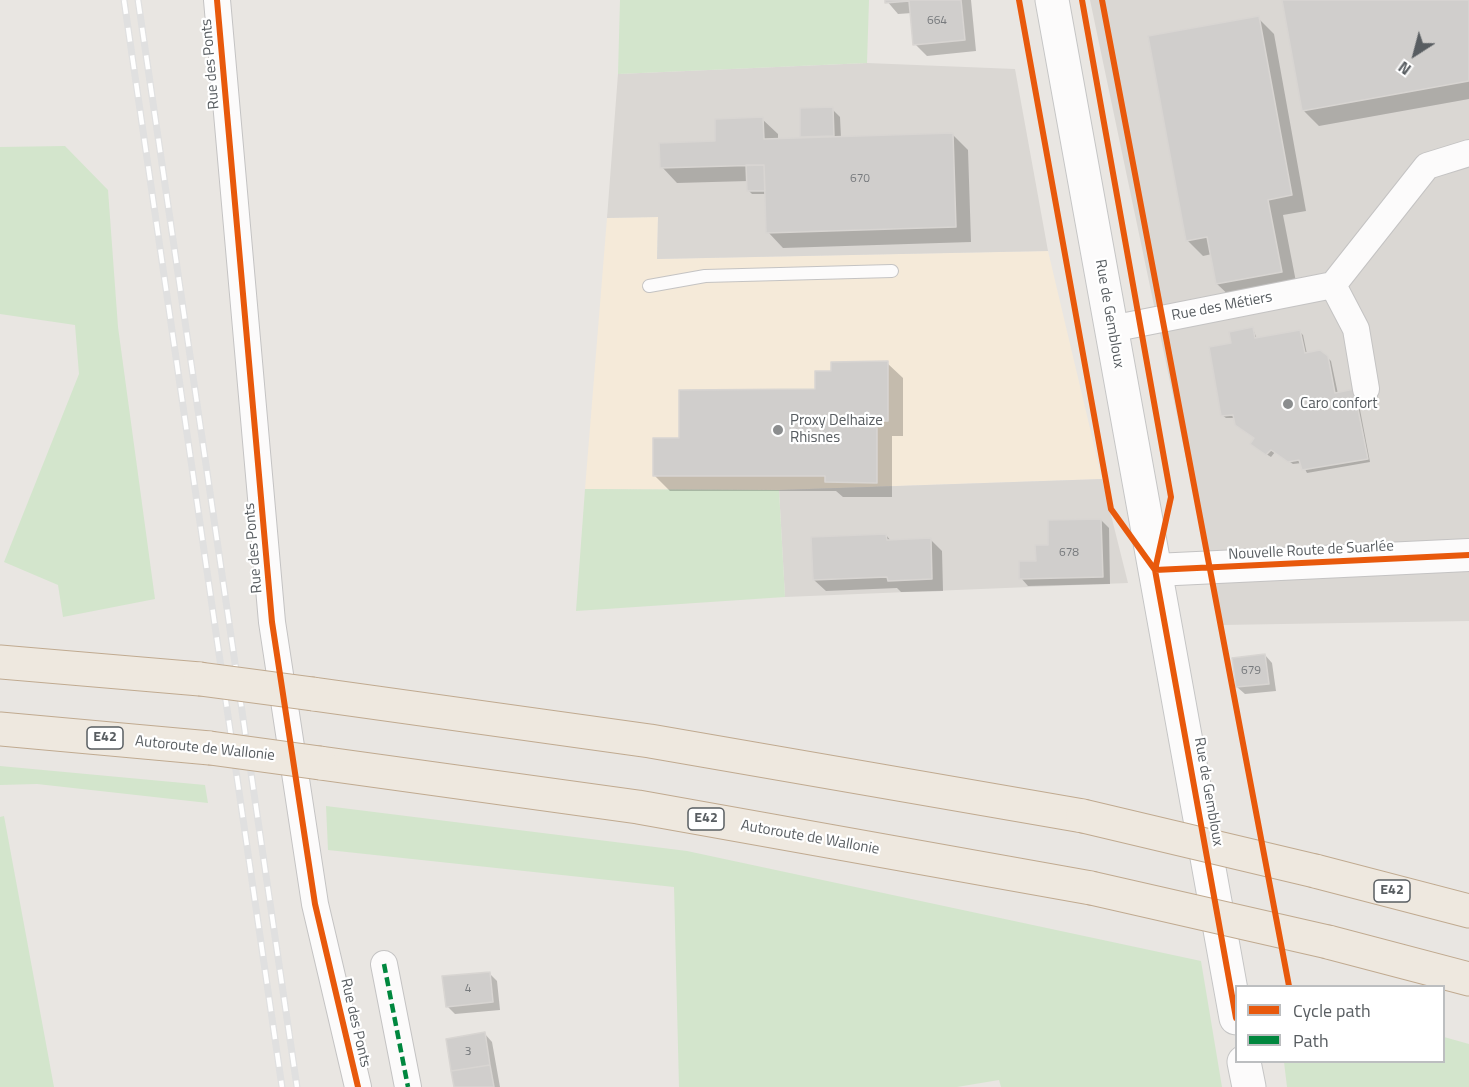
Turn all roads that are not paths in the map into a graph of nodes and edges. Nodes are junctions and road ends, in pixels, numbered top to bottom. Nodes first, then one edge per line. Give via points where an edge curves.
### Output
1 (217, 0) edge
2 (1052, 0) edge
3 (1469, 153) edge
4 (892, 271) dead end
5 (1333, 285) junction
6 (649, 286) dead end
7 (1111, 329) junction
8 (1366, 389) dead end
9 (1469, 555) edge
10 (1155, 570) junction
11 (0, 662) edge
12 (0, 729) edge
13 (1469, 910) edge
14 (384, 964) dead end
15 (1469, 979) edge
16 (1235, 1012) edge
17 (1244, 1063) edge
18 (358, 1087) edge
19 (408, 1087) edge
20 (1249, 1087) edge

1 - 18 street, Rue des Ponts via 272,622 315,904
2 - 7 main road, Rue de Gembloux
3 - 5 street via 1426,166
4 - 6 lane via 705,276
5 - 7 street, Rue des Métiers
5 - 8 street via 1356,328
7 - 10 main road, Rue de Gembloux
9 - 10 street, Nouvelle Route de Suarlée
10 - 16 main road, Rue de Gembloux
11 - 13 highway, E42, bridge via 200,679 650,741 1083,816
12 - 15 highway, Autoroute de Wallonie / E42, bridge via 210,748 638,807 1091,888
14 - 19 street
17 - 20 main road

